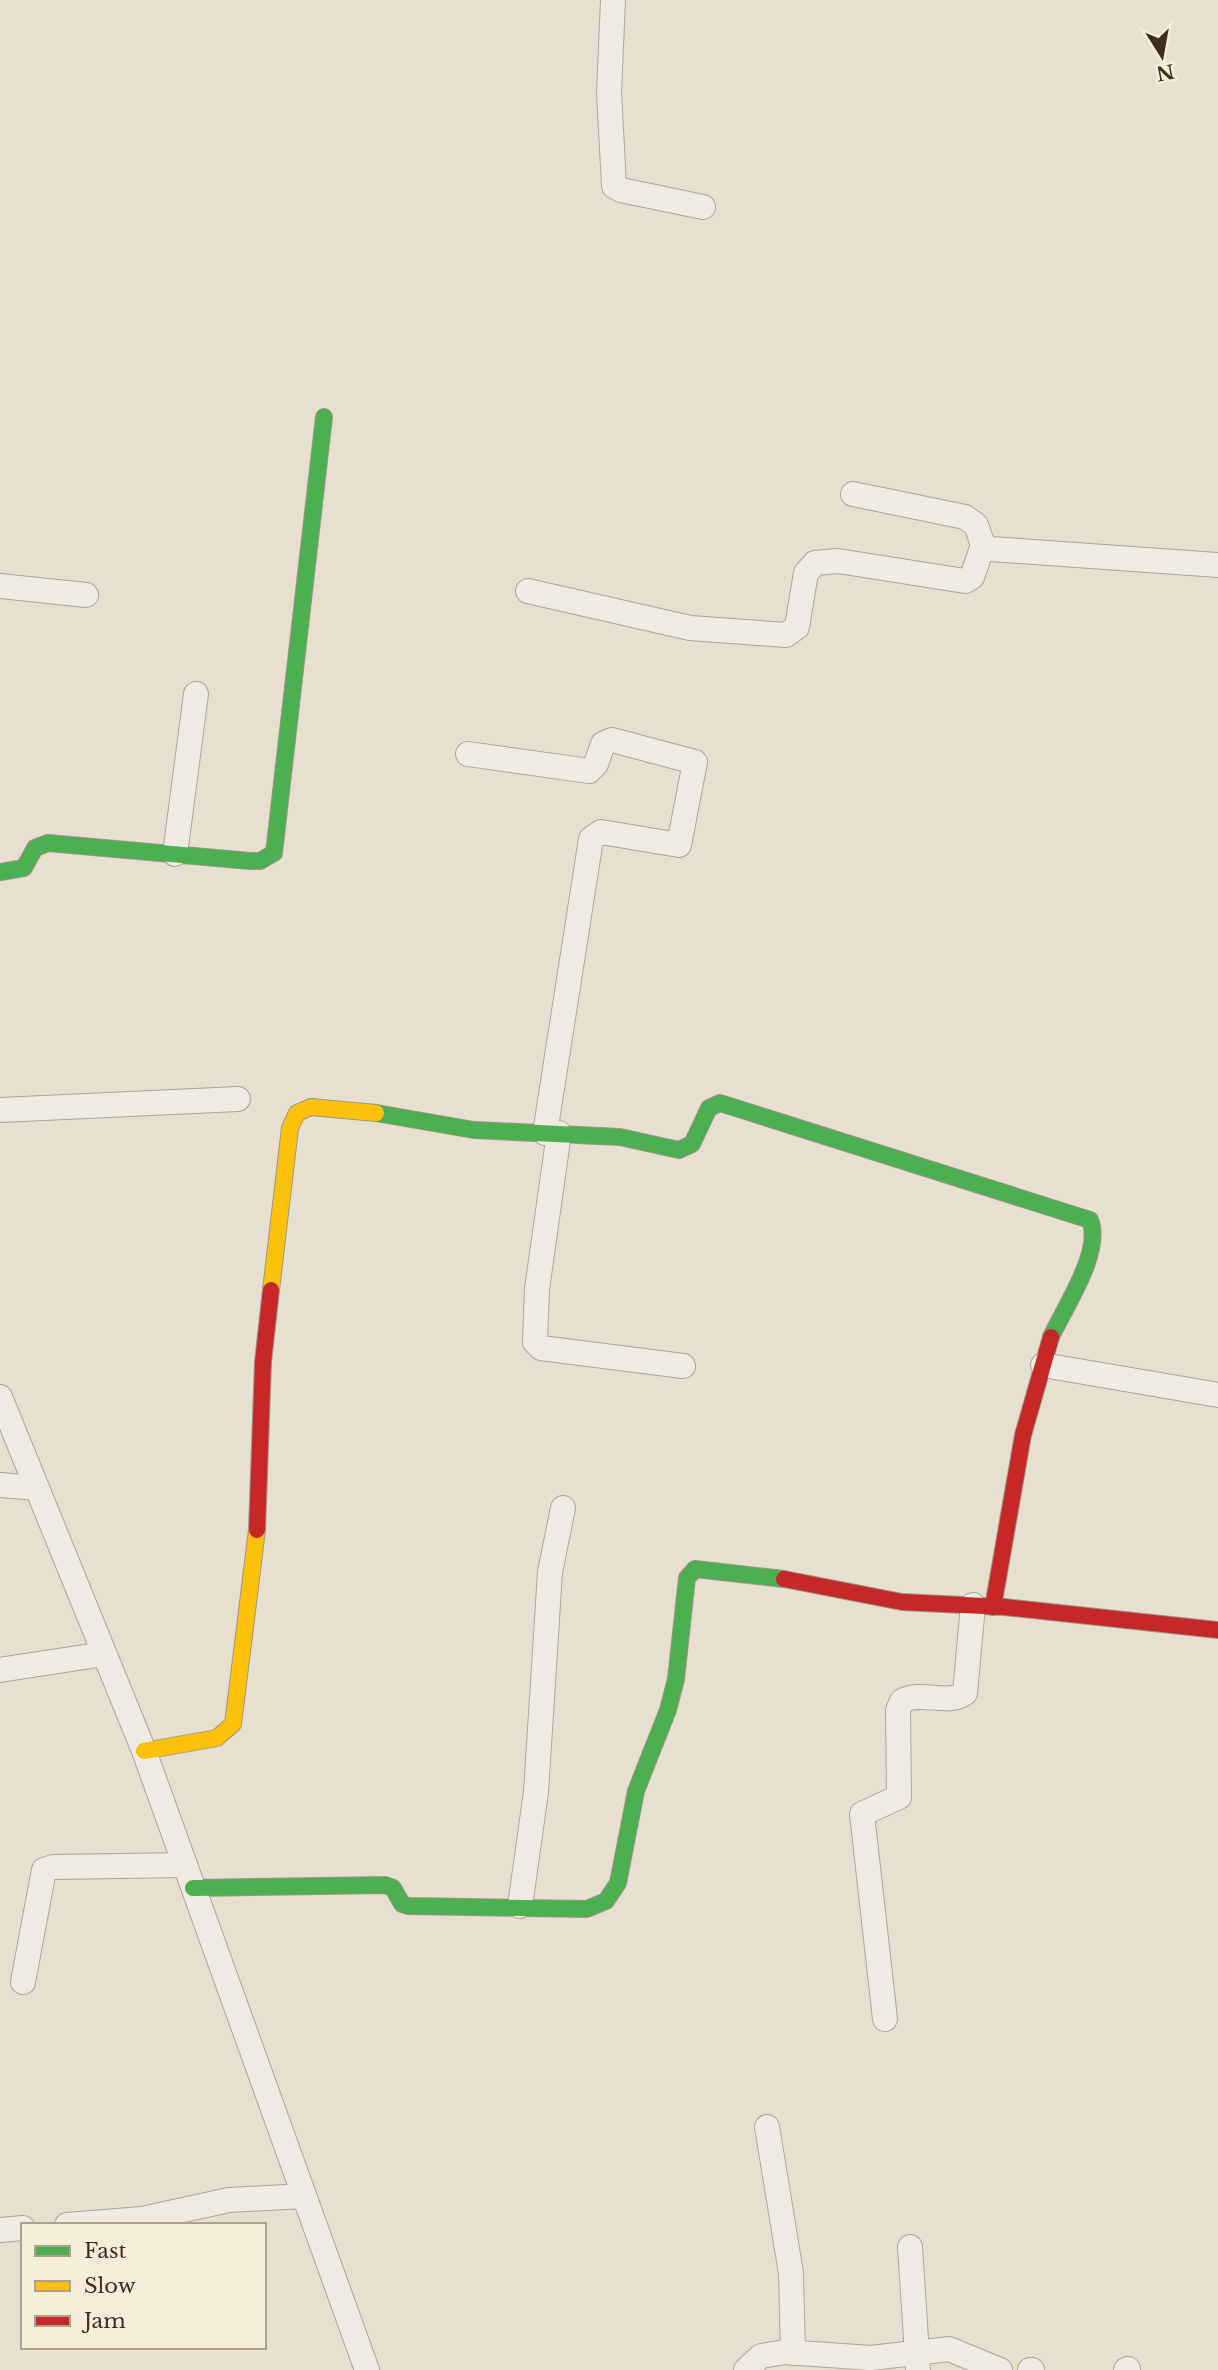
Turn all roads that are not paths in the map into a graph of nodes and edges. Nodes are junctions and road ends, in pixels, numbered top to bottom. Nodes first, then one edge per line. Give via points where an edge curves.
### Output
1 (613, 0) edge
2 (703, 207) dead end
3 (324, 417) dead end
4 (853, 494) dead end
5 (983, 545) junction
6 (1218, 565) edge
7 (0, 586) edge
8 (528, 592) dead end
9 (86, 595) dead end
10 (196, 694) dead end
11 (468, 754) dead end
12 (175, 854) junction
13 (0, 872) edge
14 (238, 1099) dead end
15 (0, 1110) edge
16 (552, 1133) junction
17 (1043, 1365) junction
18 (683, 1366) dead end
19 (1218, 1395) edge
20 (1, 1403) edge
21 (0, 1485) edge
22 (37, 1488) junction
23 (563, 1508) dead end
24 (983, 1606) junction
25 (1218, 1630) edge
26 (104, 1654) junction
27 (0, 1670) edge
28 (144, 1751) junction
29 (189, 1877) junction
30 (520, 1906) junction
31 (23, 1982) dead end
32 (885, 2020) dead end
33 (768, 2127) dead end
34 (304, 2196) junction
35 (92, 2223) edge
36 (21, 2228) edge
37 (0, 2230) edge
38 (910, 2247) dead end
39 (793, 2353) junction
40 (918, 2361) edge
41 (367, 2370) edge
42 (746, 2370) edge
43 (1000, 2370) edge

1 - 2 street via 612,182 621,190
3 - 12 street via 274,853 260,861
4 - 5 street via 965,517 976,525
5 - 6 street
5 - 8 street via 972,577 965,581 838,561 815,563 806,573 797,627 786,635 690,628
7 - 9 street
10 - 12 street
11 - 16 street via 589,771 603,744 612,740 695,762 679,845 601,832 591,839
12 - 13 street via 48,843 35,848 24,868
14 - 15 street
16 - 17 street via 620,1137 684,1150 692,1144 709,1108 720,1103 1085,1217 1094,1223 1095,1231 1076,1292 1058,1320
16 - 18 street via 535,1342 541,1348
16 - 28 street via 474,1130 311,1107 297,1112 290,1128 263,1362 257,1533 237,1709 233,1724 217,1738
17 - 19 street
17 - 24 street
20 - 22 street
21 - 22 street
22 - 26 street
23 - 30 street via 550,1572 537,1781
24 - 25 street
24 - 30 street via 902,1602 746,1573 690,1572 676,1679 636,1791 618,1884 606,1901 587,1909
24 - 32 street via 965,1693 956,1698 902,1701 898,1710 899,1797 862,1814
26 - 27 street
26 - 28 street
28 - 29 street
29 - 30 street via 385,1885 408,1906
29 - 31 street via 44,1870
29 - 34 street
33 - 39 street via 791,2273
34 - 35 street via 229,2200 142,2219
34 - 41 street
36 - 37 street
38 - 40 street
39 - 40 street
39 - 42 street via 761,2357
40 - 43 street via 950,2349

